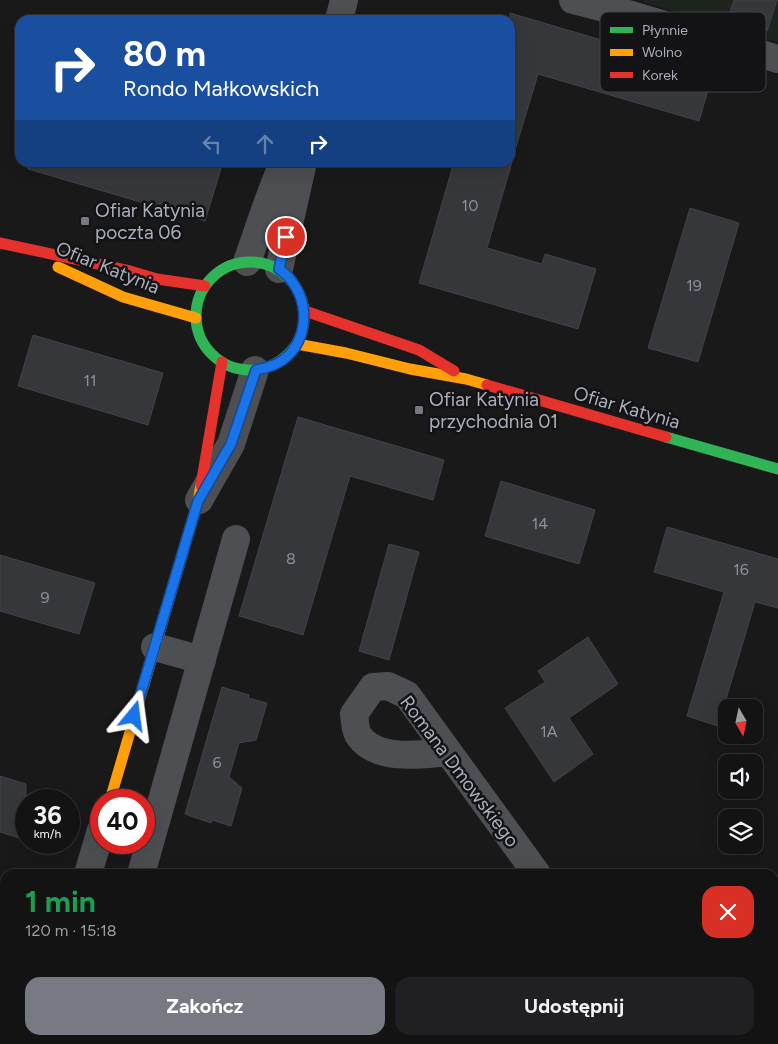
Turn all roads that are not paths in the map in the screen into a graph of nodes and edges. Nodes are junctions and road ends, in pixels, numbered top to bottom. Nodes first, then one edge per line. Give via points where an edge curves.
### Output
1 (344, 0) edge
2 (573, 0) edge
3 (620, 12) edge
4 (340, 15) edge
5 (766, 55) edge
6 (778, 59) edge
7 (282, 167) edge
8 (302, 167) edge
9 (4, 244) edge
10 (247, 262) junction
11 (279, 269) junction
12 (205, 286) junction
13 (305, 311) junction
14 (196, 318) junction
15 (297, 344) junction
16 (222, 362) junction
17 (256, 370) junction
18 (466, 379) junction
19 (778, 469) edge
20 (198, 501) junction
21 (236, 539) dead end
22 (155, 647) junction
23 (202, 660) junction
24 (447, 752) junction
25 (113, 789) edge
26 (94, 854) edge
27 (89, 869) edge
28 (143, 869) edge
29 (533, 869) edge

1 - 4 street
2 - 3 street
5 - 6 street
7 - 10 street
8 - 11 street
9 - 12 street, Ofiar Katynia via 157,279
9 - 14 street, Ofiar Katynia via 123,297
10 - 11 street via 264,263
10 - 12 street via 231,265 216,273
11 - 13 street via 301,295
12 - 14 street via 198,301
13 - 15 street via 304,328
13 - 18 street, Ofiar Katynia via 419,350
14 - 16 street via 208,351
15 - 17 street via 272,366
15 - 18 street, Ofiar Katynia
16 - 17 street via 238,369
16 - 20 street
17 - 20 street via 231,444
18 - 19 street, Ofiar Katynia
20 - 22 street
21 - 23 street
22 - 23 street
22 - 25 street
23 - 28 street
24 - 24 street, Romana Dmowskiego via 406,695 388,686 373,687 354,714 358,736 375,750 410,756
24 - 29 street, Romana Dmowskiego
26 - 27 street

